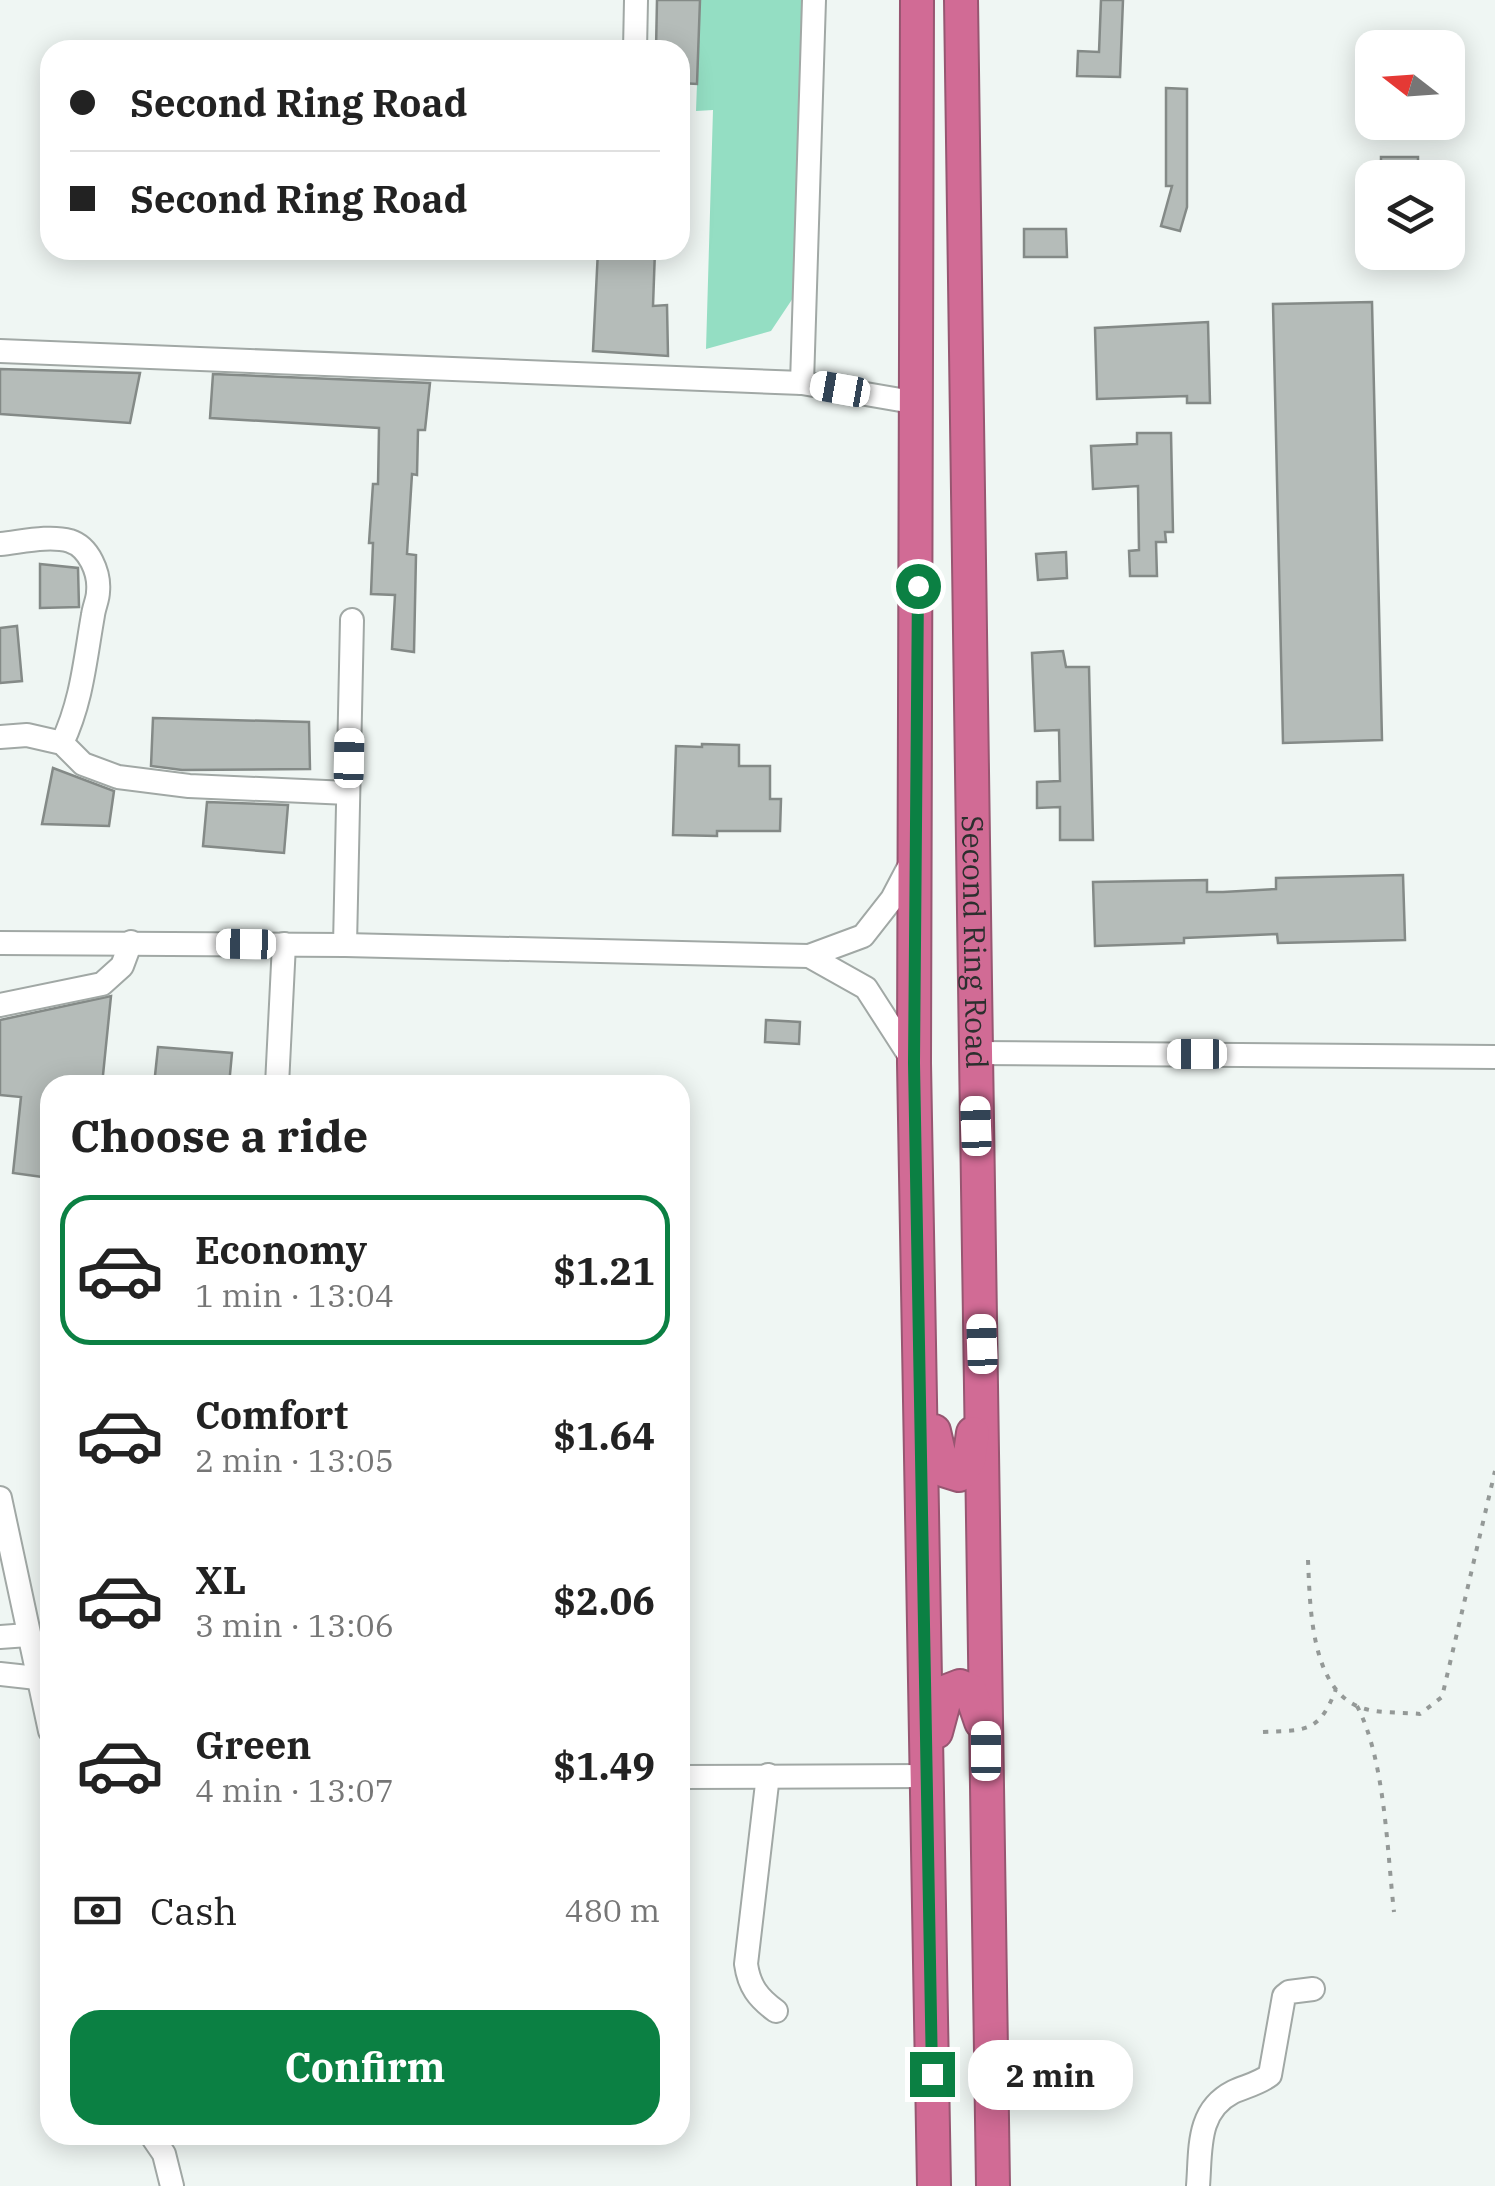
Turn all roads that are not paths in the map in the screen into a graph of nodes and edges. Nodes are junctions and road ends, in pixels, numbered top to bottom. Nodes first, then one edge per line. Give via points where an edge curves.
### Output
1 (636, 0) edge
2 (814, 0) edge
3 (917, 0) edge
4 (961, 0) edge
5 (635, 40) edge
6 (0, 352) edge
7 (802, 383) junction
8 (918, 402) junction
9 (0, 544) edge
10 (352, 620) dead end
11 (0, 737) edge
12 (62, 743) junction
13 (348, 793) junction
14 (914, 856) junction
15 (132, 942) junction
16 (0, 943) edge
17 (284, 944) junction
18 (345, 945) junction
19 (809, 956) junction
20 (0, 1006) edge
21 (974, 1053) junction
22 (1495, 1056) edge
23 (914, 1063) junction
24 (277, 1075) edge
25 (982, 1380) junction
26 (0, 1498) edge
27 (28, 1635) junction
28 (0, 1637) edge
29 (0, 1674) edge
30 (37, 1678) junction
31 (40, 1690) edge
32 (986, 1751) junction
33 (768, 1775) junction
34 (927, 1776) junction
35 (690, 1777) edge
36 (1313, 1989) dead end
37 (776, 2010) dead end
38 (158, 2145) edge
39 (172, 2186) edge
40 (934, 2186) edge
41 (994, 2186) edge
42 (1198, 2186) edge

1 - 5 street
2 - 7 street
3 - 8 highway, Second Ring Road
4 - 21 highway, Second Ring Road
6 - 7 street
7 - 8 street
8 - 14 highway, Second Ring Road
9 - 12 street via 73,541 96,571 85,675
10 - 13 street
11 - 12 street
12 - 13 street via 83,764 118,777
13 - 18 street
14 - 19 street via 863,936
14 - 23 highway, Second Ring Road
15 - 16 street
15 - 17 street
15 - 20 street via 122,966 102,984
17 - 18 street
17 - 24 street
18 - 19 street
19 - 23 street via 866,988
21 - 22 street
21 - 25 highway, Second Ring Road
23 - 25 highway via 932,1412 943,1470 959,1475 968,1460
23 - 34 highway, Second Ring Road
25 - 32 highway, Second Ring Road
26 - 27 street
27 - 28 street
27 - 30 street
29 - 30 street
30 - 31 street
32 - 34 highway via 970,1690 947,1691
32 - 41 highway, Second Ring Road
33 - 34 street
33 - 35 street
33 - 37 street via 746,1964 751,1986
34 - 40 highway, Second Ring Road
36 - 42 street via 1284,1996 1270,2075 1220,2099 1208,2114
38 - 39 street

